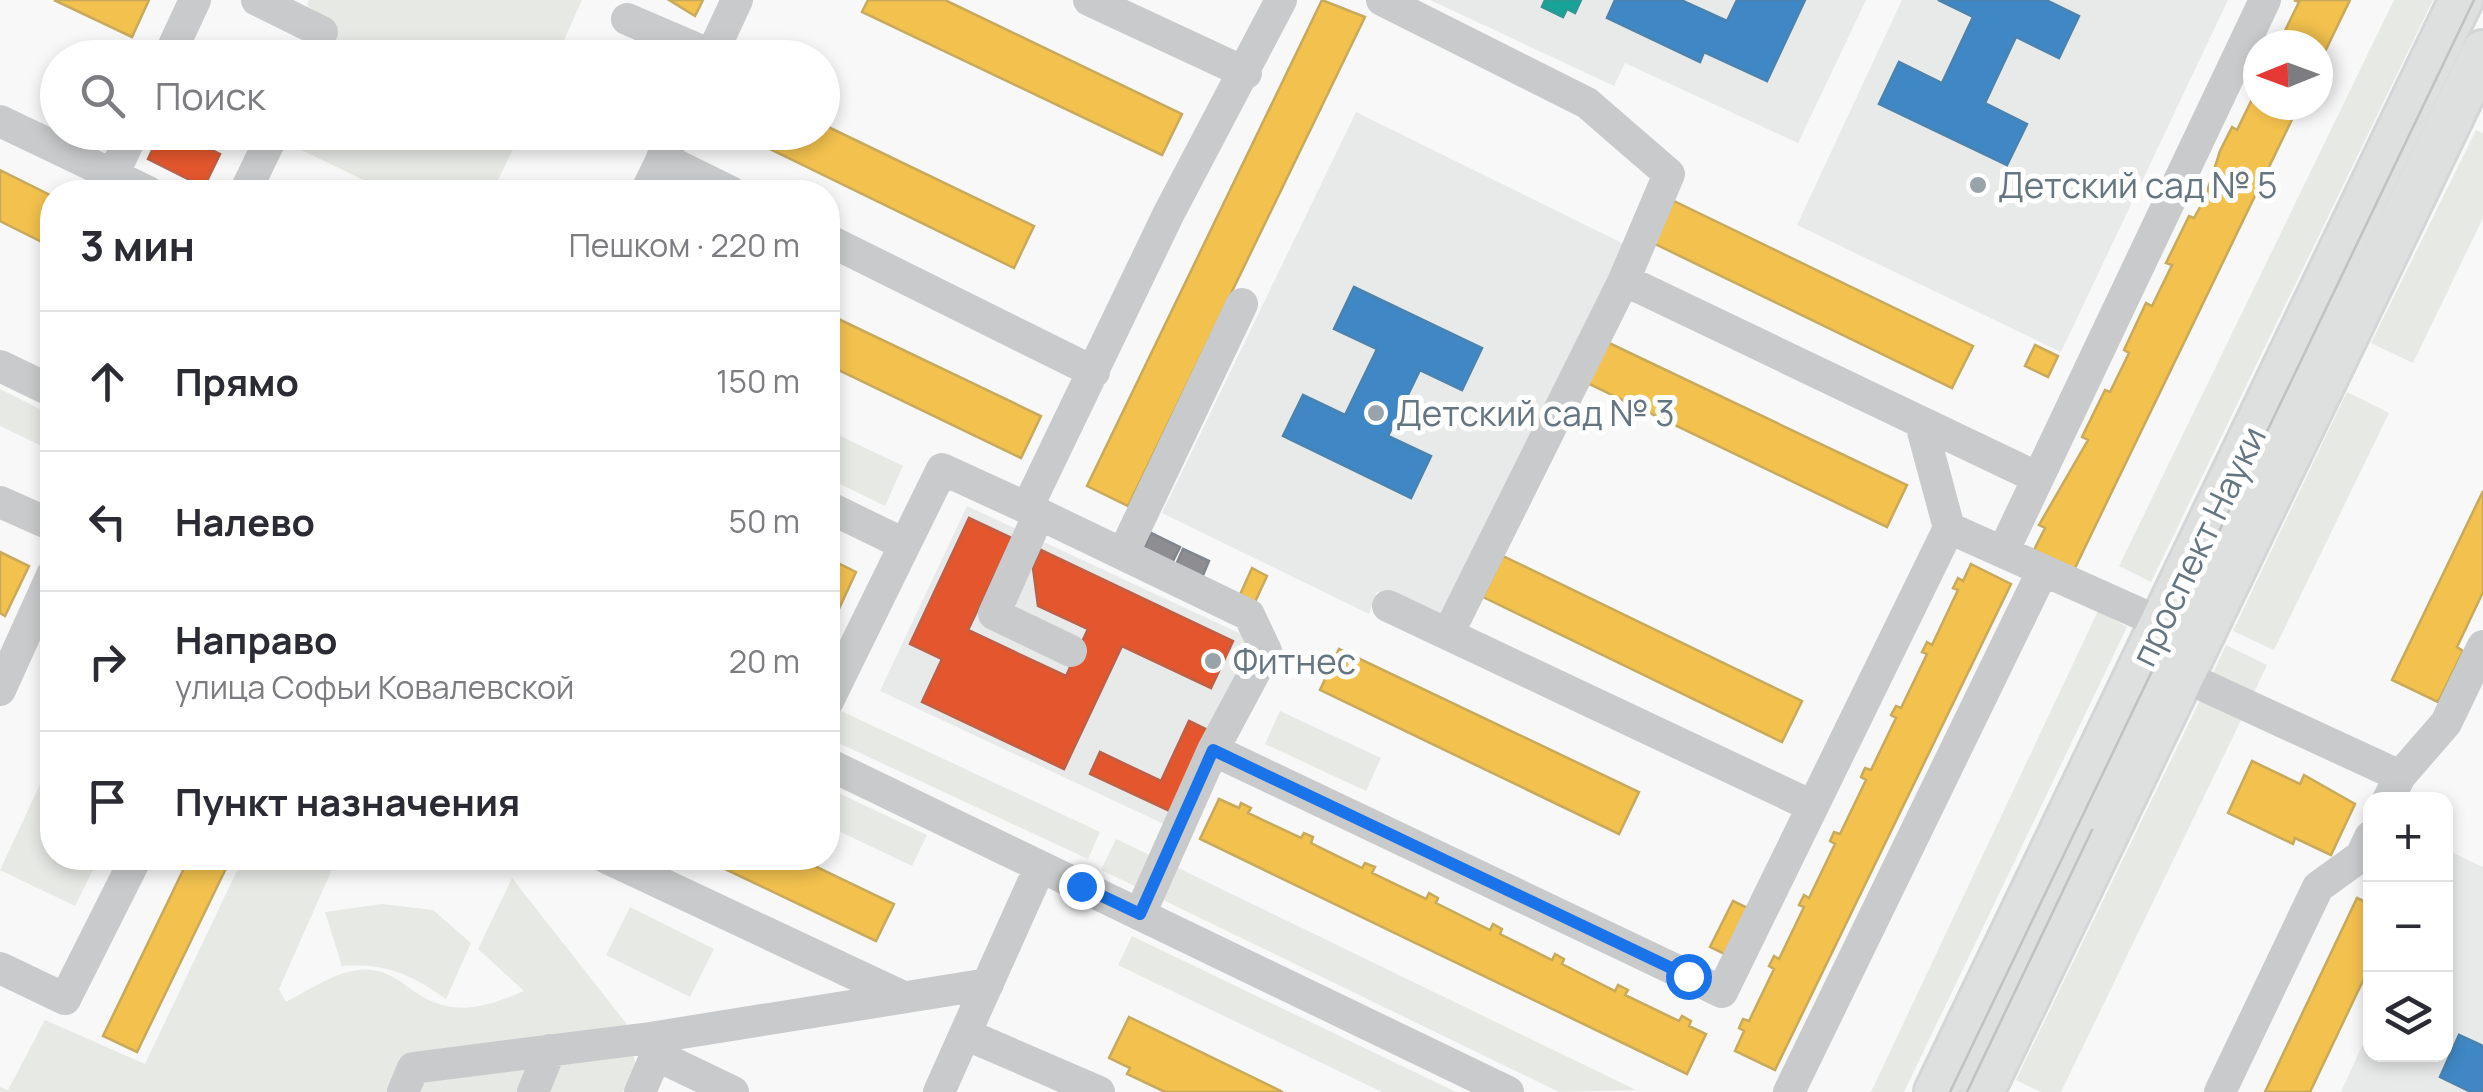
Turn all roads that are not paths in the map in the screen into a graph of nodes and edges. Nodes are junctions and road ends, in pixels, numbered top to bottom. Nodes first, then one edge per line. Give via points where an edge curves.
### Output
1 (194, 0) edge
2 (257, 0) edge
3 (737, 0) edge
4 (1089, 0) edge
5 (1281, 0) edge
6 (1382, 0) edge
7 (2265, 0) edge
8 (2461, 0) edge
9 (1148, 12) edge
10 (628, 19) dead end
11 (176, 40) edge
12 (318, 40) edge
13 (675, 40) edge
14 (718, 40) edge
15 (2480, 68) edge
16 (1246, 73) junction
17 (0, 121) edge
18 (40, 140) edge
19 (61, 150) edge
20 (125, 150) edge
21 (265, 150) edge
22 (667, 150) edge
23 (676, 150) edge
24 (113, 175) junction
25 (123, 180) edge
26 (251, 180) edge
27 (652, 180) edge
28 (716, 180) edge
29 (840, 246) edge
30 (1624, 280) junction
31 (1242, 304) dead end
32 (0, 366) edge
33 (1094, 372) junction
34 (40, 385) edge
35 (1921, 424) junction
36 (2038, 478) junction
37 (0, 502) edge
38 (1033, 511) junction
39 (840, 512) edge
40 (40, 520) edge
41 (1949, 528) junction
42 (904, 544) junction
43 (2003, 552) junction
44 (1123, 554) junction
45 (2042, 570) junction
46 (40, 601) edge
47 (1388, 606) dead end
48 (2161, 623) junction
49 (1448, 634) junction
50 (2483, 646) edge
51 (1070, 651) dead end
52 (840, 675) edge
53 (2183, 676) junction
54 (0, 690) edge
55 (2473, 694) edge
56 (1213, 750) junction
57 (840, 770) edge
58 (2394, 788) edge
59 (1812, 806) junction
60 (2363, 852) edge
61 (1040, 866) junction
62 (130, 870) edge
63 (633, 870) edge
64 (1140, 914) junction
65 (1, 970) edge
66 (988, 984) junction
67 (899, 995) junction
68 (965, 1034) junction
69 (653, 1046) junction
70 (550, 1050) junction
71 (403, 1092) edge
72 (532, 1092) edge
73 (640, 1092) edge
74 (733, 1092) edge
75 (939, 1092) edge
76 (1099, 1092) edge
77 (1508, 1092) edge
78 (1789, 1092) edge
79 (1936, 1092) edge
80 (1982, 1092) edge
81 (2220, 1092) edge

1 - 11 street
2 - 12 street via 322,32
3 - 14 street
4 - 9 street
5 - 16 street
6 - 30 street via 1586,103 1669,174
7 - 36 street
8 - 48 main road, проспект Науки
9 - 16 street
10 - 13 street
15 - 53 main road, проспект Науки
16 - 33 street
17 - 18 street
19 - 24 street
20 - 24 street
21 - 26 street
22 - 27 street
23 - 28 street
24 - 25 street
29 - 33 street
30 - 35 street
30 - 49 street
31 - 44 street
32 - 34 street
33 - 38 street
35 - 36 street
35 - 41 street
36 - 43 street
37 - 40 street
38 - 42 street via 942,469
38 - 44 street
38 - 51 street via 994,614
39 - 42 street
41 - 43 street
41 - 59 street
42 - 52 street
43 - 45 street
44 - 56 street via 1249,614 1266,651
45 - 48 street
45 - 78 street
46 - 54 street
47 - 49 street
48 - 79 main road, проспект Науки
49 - 59 street
50 - 55 street
53 - 58 street
53 - 80 main road, проспект Науки
55 - 58 street
56 - 59 street via 1722,992
56 - 64 street
57 - 61 street
60 - 81 street via 2318,887
61 - 64 street
61 - 66 street
62 - 65 street via 65,1000
63 - 67 street
64 - 77 street
66 - 67 street
66 - 68 street
67 - 69 street
68 - 75 street
68 - 76 street
69 - 70 street
69 - 73 street
69 - 74 street
70 - 71 street via 413,1068
70 - 72 street

